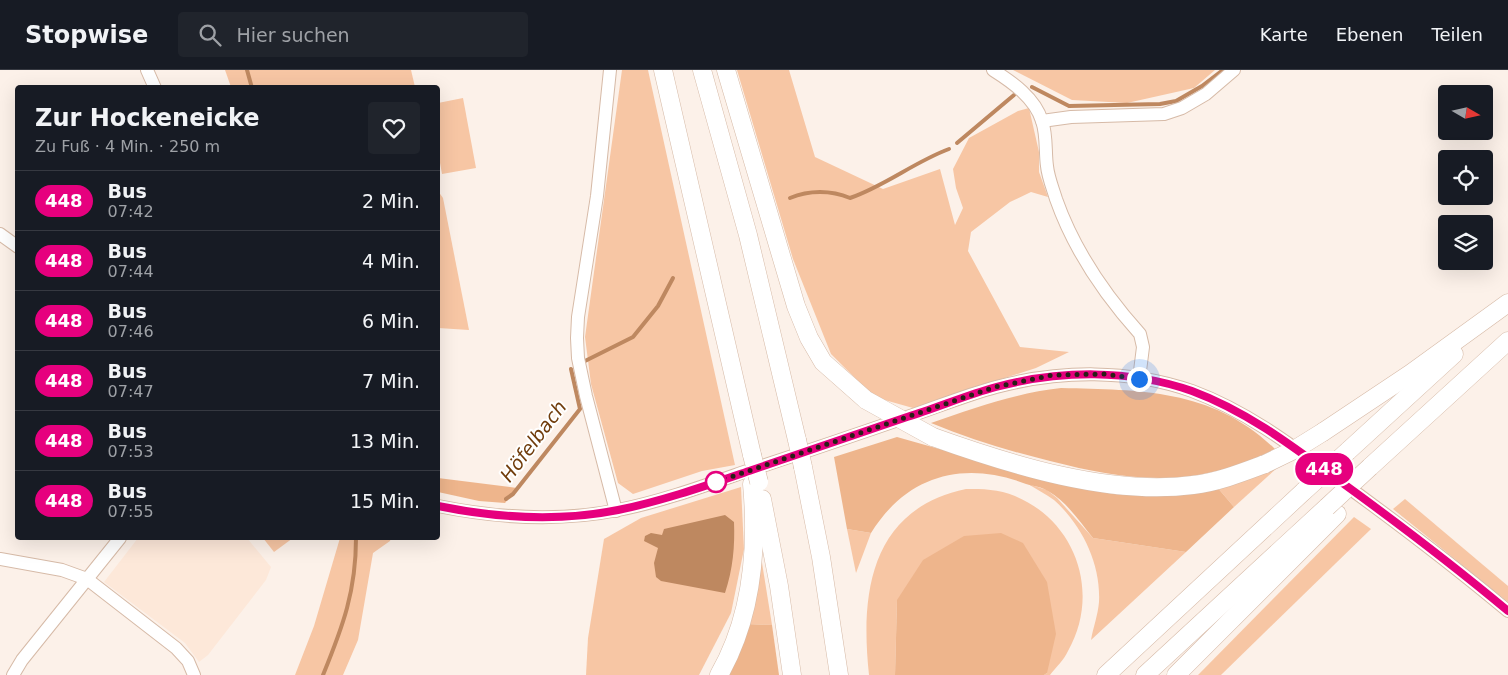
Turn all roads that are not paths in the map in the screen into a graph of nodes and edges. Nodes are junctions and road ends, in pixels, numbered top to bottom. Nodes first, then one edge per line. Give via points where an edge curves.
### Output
1 (147, 70) edge
2 (610, 70) edge
3 (663, 70) edge
4 (702, 70) edge
5 (726, 70) edge
6 (993, 70) edge
7 (1234, 70) edge
8 (151, 85) edge
9 (1042, 121) junction
10 (0, 234) edge
11 (15, 245) edge
12 (1508, 304) edge
13 (1508, 341) edge
14 (1139, 379) junction
15 (755, 483) junction
16 (440, 506) edge
17 (1332, 510) junction
18 (616, 511) junction
19 (118, 540) edge
20 (0, 559) edge
21 (87, 579) junction
22 (1508, 611) edge
23 (13, 675) edge
24 (194, 675) edge
25 (719, 675) edge
26 (792, 675) edge
27 (839, 675) edge
28 (1106, 675) edge
29 (1145, 675) edge
30 (1176, 675) edge

1 - 8 street
2 - 18 street via 577,338 586,396
3 - 15 highway, bridge via 700,224
4 - 27 highway, bridge via 748,235 797,440 821,557
5 - 12 highway, bridge via 796,306 823,362 866,400 933,437 978,454 1070,477 1134,486 1192,486 1223,480 1294,450 1410,374
6 - 9 street via 1025,94
7 - 9 street via 1206,94 1164,114
9 - 14 street via 1047,168 1060,208 1091,272 1140,334
10 - 11 street
12 - 28 highway, bridge
13 - 17 highway, bridge via 1384,454
14 - 18 street via 1104,374 1053,375 995,387 724,479
14 - 22 street via 1190,391 1238,411 1274,433 1384,513
15 - 25 highway via 748,593 739,631
15 - 26 highway via 778,586
16 - 18 street via 516,517 561,517
17 - 29 highway
17 - 30 highway
19 - 21 street
20 - 21 street via 62,570
21 - 23 street
21 - 24 street via 176,648 188,661

